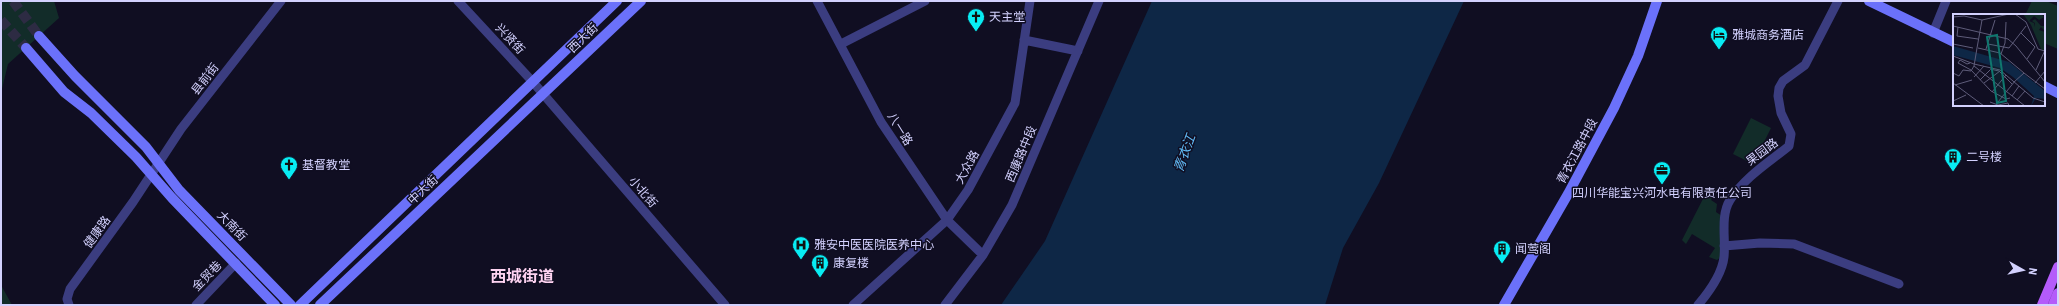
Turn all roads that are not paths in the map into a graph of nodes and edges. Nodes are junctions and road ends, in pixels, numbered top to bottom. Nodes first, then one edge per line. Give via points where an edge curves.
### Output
1 (281, 1) edge
2 (458, 1) edge
3 (617, 1) edge
4 (641, 1) edge
5 (817, 1) edge
6 (925, 1) edge
7 (1030, 1) edge
8 (1099, 1) edge
9 (1657, 1) edge
10 (1838, 1) edge
11 (1869, 1) edge
12 (1946, 1) edge
13 (1933, 33) junction
14 (39, 36) tunnel mouth
15 (1024, 40) junction
16 (1953, 42) edge
17 (841, 44) junction
18 (26, 48) tunnel mouth
19 (1078, 51) junction
20 (532, 81) junction
21 (2045, 86) edge
22 (2058, 93) edge
23 (543, 95) junction
24 (159, 163) junction
25 (151, 174) junction
26 (947, 220) junction
27 (1724, 246) junction
28 (983, 256) junction
29 (236, 263) junction
30 (2058, 267) edge
31 (1900, 284) dead end
32 (2058, 293) edge
33 (69, 305) edge
34 (196, 305) edge
35 (275, 305) edge
36 (291, 305) edge
37 (300, 305) edge
38 (320, 305) edge
39 (725, 305) edge
40 (853, 305) edge
41 (945, 305) edge
42 (1504, 305) edge
43 (1698, 305) edge
44 (2042, 305) edge
45 (2053, 305) edge

1 - 24 street, 县前街 via 181,129
2 - 20 street, 兴贤街
3 - 20 main road, 西大街
4 - 23 main road, 西大街
5 - 17 street, 八一路
6 - 17 street
7 - 15 street, 大众路
8 - 19 street, 西康路中段
9 - 42 main road, 青衣江路中段 via 1638,56 1614,108
10 - 27 street, 果园路 via 1805,65 1783,81 1779,88 1781,113 1791,134 1789,146 1750,175 1729,201 1724,220
11 - 13 main road
12 - 13 street
13 - 16 main road
14 - 24 main road, 大南街
15 - 19 street
15 - 26 street, 大众路 via 1015,103 968,190
17 - 26 street, 八一路 via 881,122
18 - 25 main road, 大南街 via 64,92 91,113
19 - 28 street, 西康路中段 via 1012,205
20 - 23 street, 兴贤街
20 - 37 main road, 西大街
21 - 22 main road
23 - 38 main road, 中大街
23 - 39 street, 小北街
24 - 25 street, 县前街
24 - 36 main road, 大南街 via 179,190
25 - 29 main road, 大南街
25 - 33 street, 健康路 via 70,289 67,299
26 - 28 street, 八一路
26 - 40 street, 大众路
27 - 31 street via 1794,244
27 - 43 street, 果园路 via 1721,269
28 - 41 street, 西康路中段
29 - 34 street, 金贸巷
29 - 35 main road, 大南街
30 - 44 main road
32 - 45 main road

